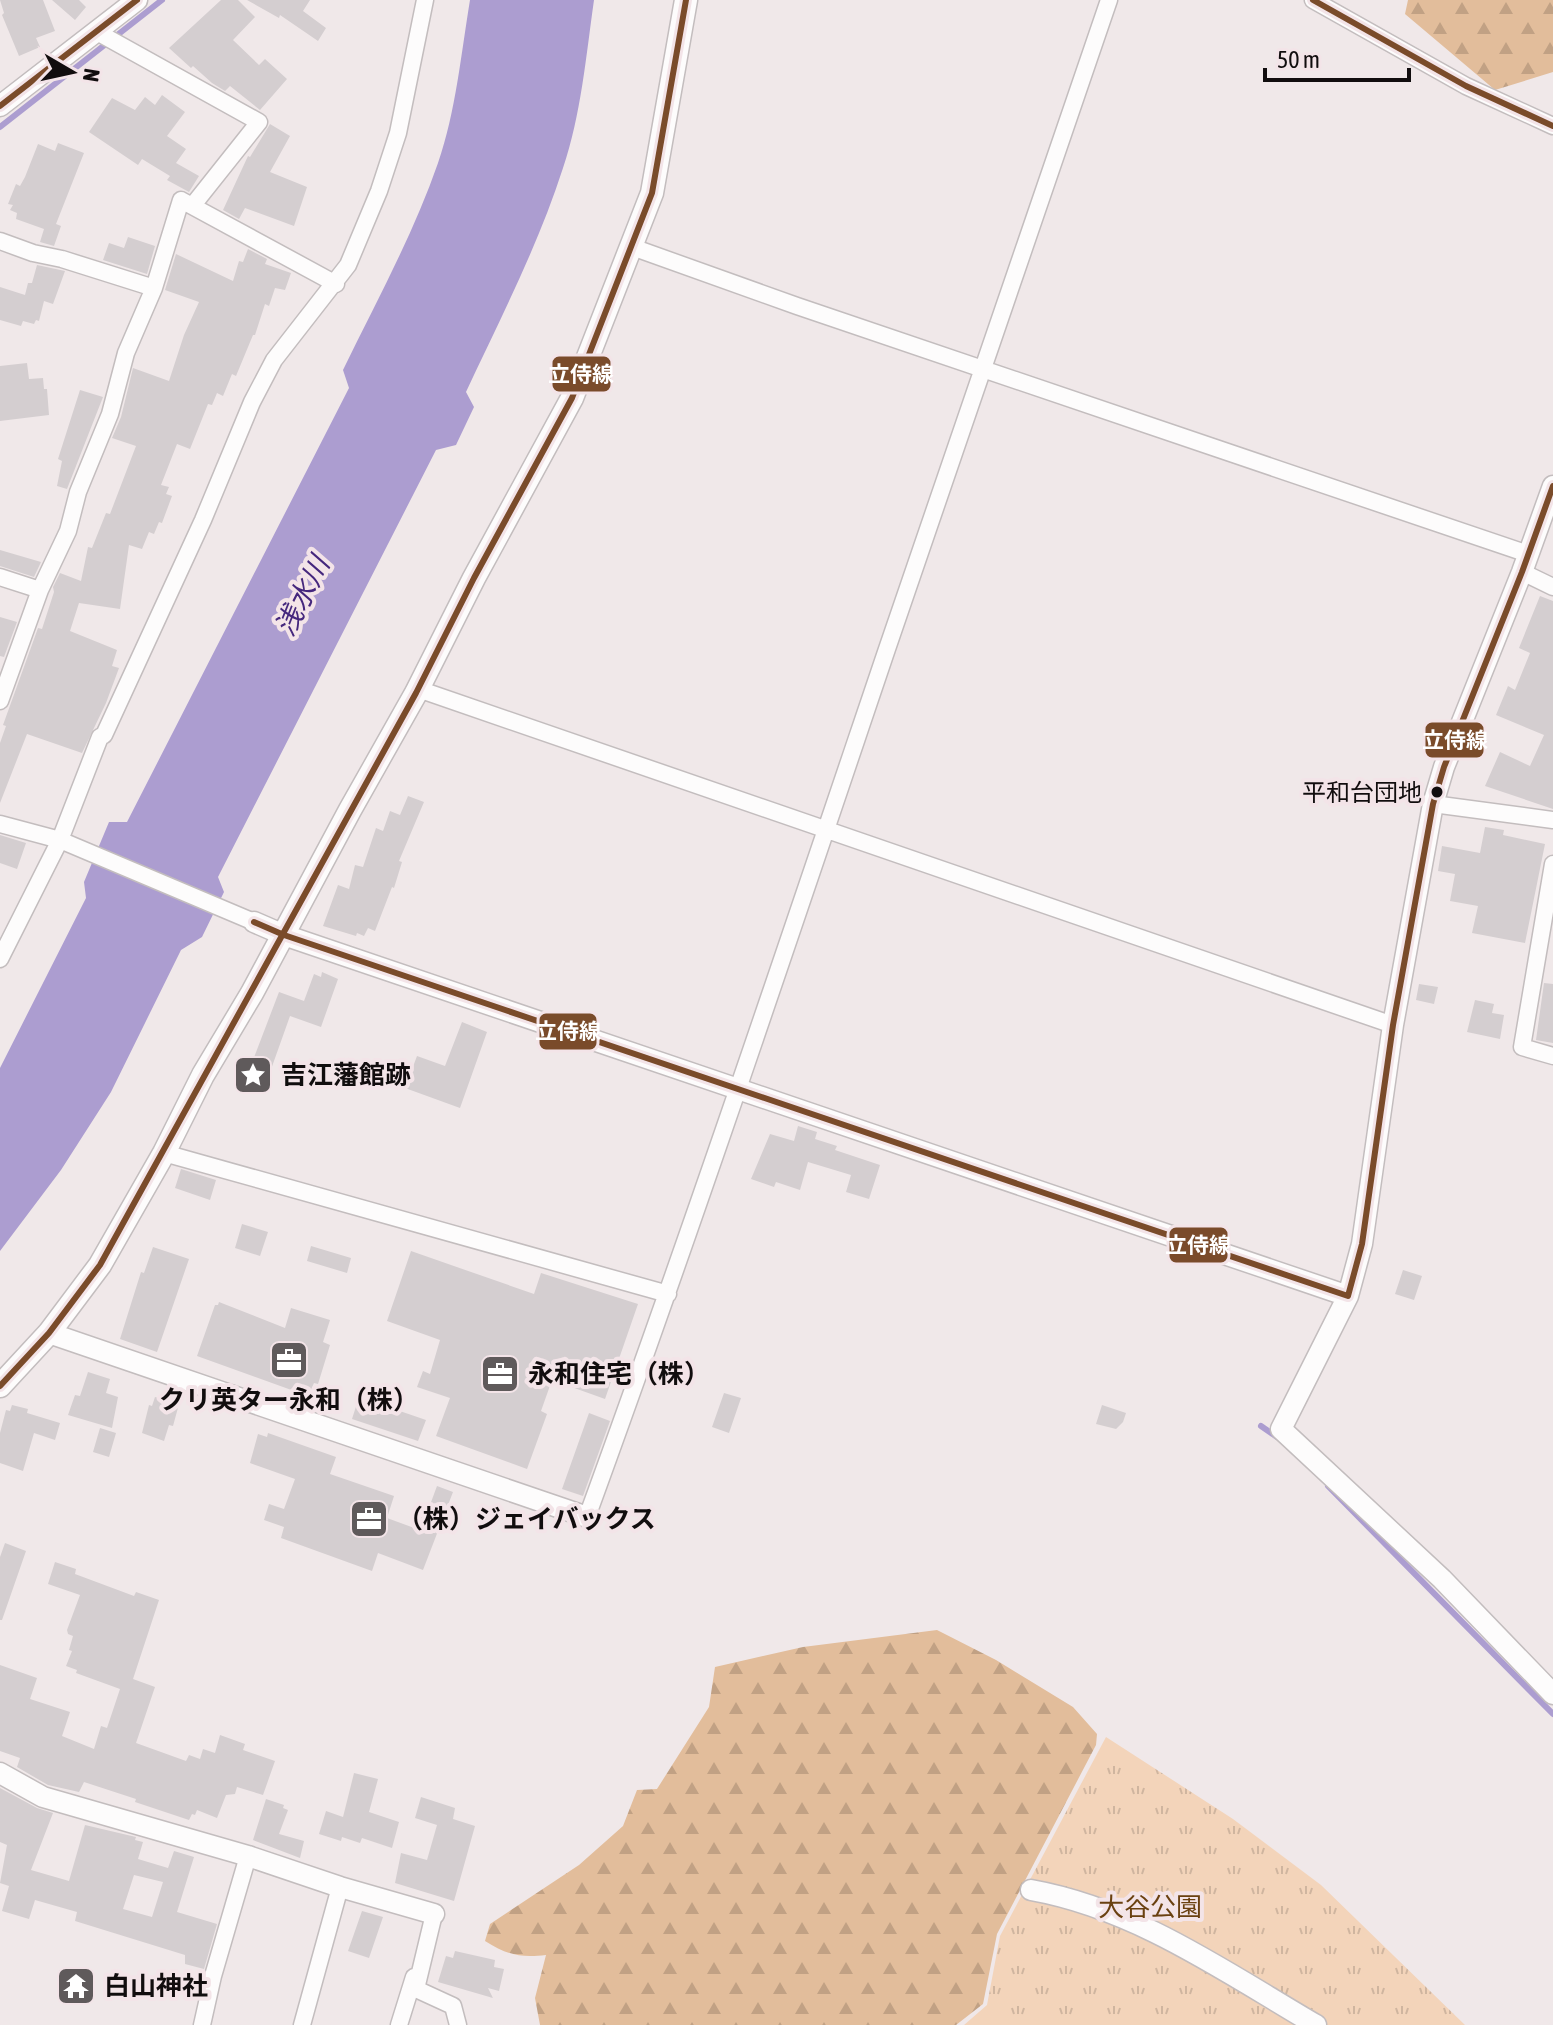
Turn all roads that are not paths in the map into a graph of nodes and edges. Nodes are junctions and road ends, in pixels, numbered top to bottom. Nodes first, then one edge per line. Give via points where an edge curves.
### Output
1 (137, 0) edge
2 (425, 0) edge
3 (686, 0) edge
4 (1109, 0) edge
5 (1313, 0) edge
6 (112, 8) edge
7 (100, 33) junction
8 (0, 106) edge
9 (1553, 126) edge
10 (193, 205) junction
11 (0, 241) edge
12 (632, 247) junction
13 (336, 284) junction
14 (154, 288) junction
15 (982, 368) junction
16 (1553, 486) edge
17 (1525, 563) junction
18 (0, 577) edge
19 (1553, 587) edge
20 (40, 590) junction
21 (2, 691) edge
22 (416, 693) junction
23 (1433, 804) junction
24 (1553, 820) edge
25 (0, 824) edge
26 (828, 832) junction
27 (60, 840) junction
28 (1553, 864) edge
29 (254, 922) joint
30 (284, 935) junction
31 (0, 959) edge
32 (1393, 1025) junction
33 (1553, 1056) edge
34 (737, 1090) junction
35 (164, 1153) junction
36 (668, 1294) junction
37 (1348, 1296) junction
38 (49, 1333) junction
39 (0, 1386) edge
40 (587, 1517) joint
41 (1553, 1694) edge
42 (0, 1773) edge
43 (248, 1856) junction
44 (340, 1887) junction
45 (1031, 1890) dead end
46 (434, 1914) junction
47 (202, 2025) edge
48 (302, 2025) edge
49 (399, 2025) edge
50 (458, 2025) edge
51 (1316, 2025) edge

1 - 6 street
2 - 13 street via 398,133 379,191
3 - 12 main road via 652,193
4 - 15 street
5 - 9 street via 1466,86
6 - 7 street
7 - 8 street
7 - 10 street via 259,122
10 - 13 street
10 - 14 street via 181,200
11 - 14 street
12 - 15 street
12 - 22 main road via 572,398
13 - 27 street via 274,360 252,402 136,670 100,737
14 - 20 street via 126,353 68,531
15 - 17 street
15 - 26 street
16 - 17 street
17 - 19 street
17 - 23 street
18 - 20 street
20 - 21 street
22 - 26 street via 421,690
22 - 30 main road
23 - 24 street
23 - 32 street
25 - 27 street
26 - 32 street via 1037,899
26 - 34 street
27 - 29 street
27 - 31 street
28 - 33 street via 1522,1047
29 - 30 street
30 - 34 street
30 - 35 main road
32 - 37 street via 1362,1244
34 - 36 street
34 - 37 street
35 - 36 street
35 - 38 main road via 100,1265
36 - 40 street
37 - 41 street via 1281,1429 1442,1579
38 - 39 main road
38 - 40 street
42 - 43 street via 43,1797
43 - 44 street
43 - 47 street
44 - 46 street
44 - 48 street
45 - 51 street via 1113,1911
46 - 49 street
46 - 50 street via 416,1989 453,2006

